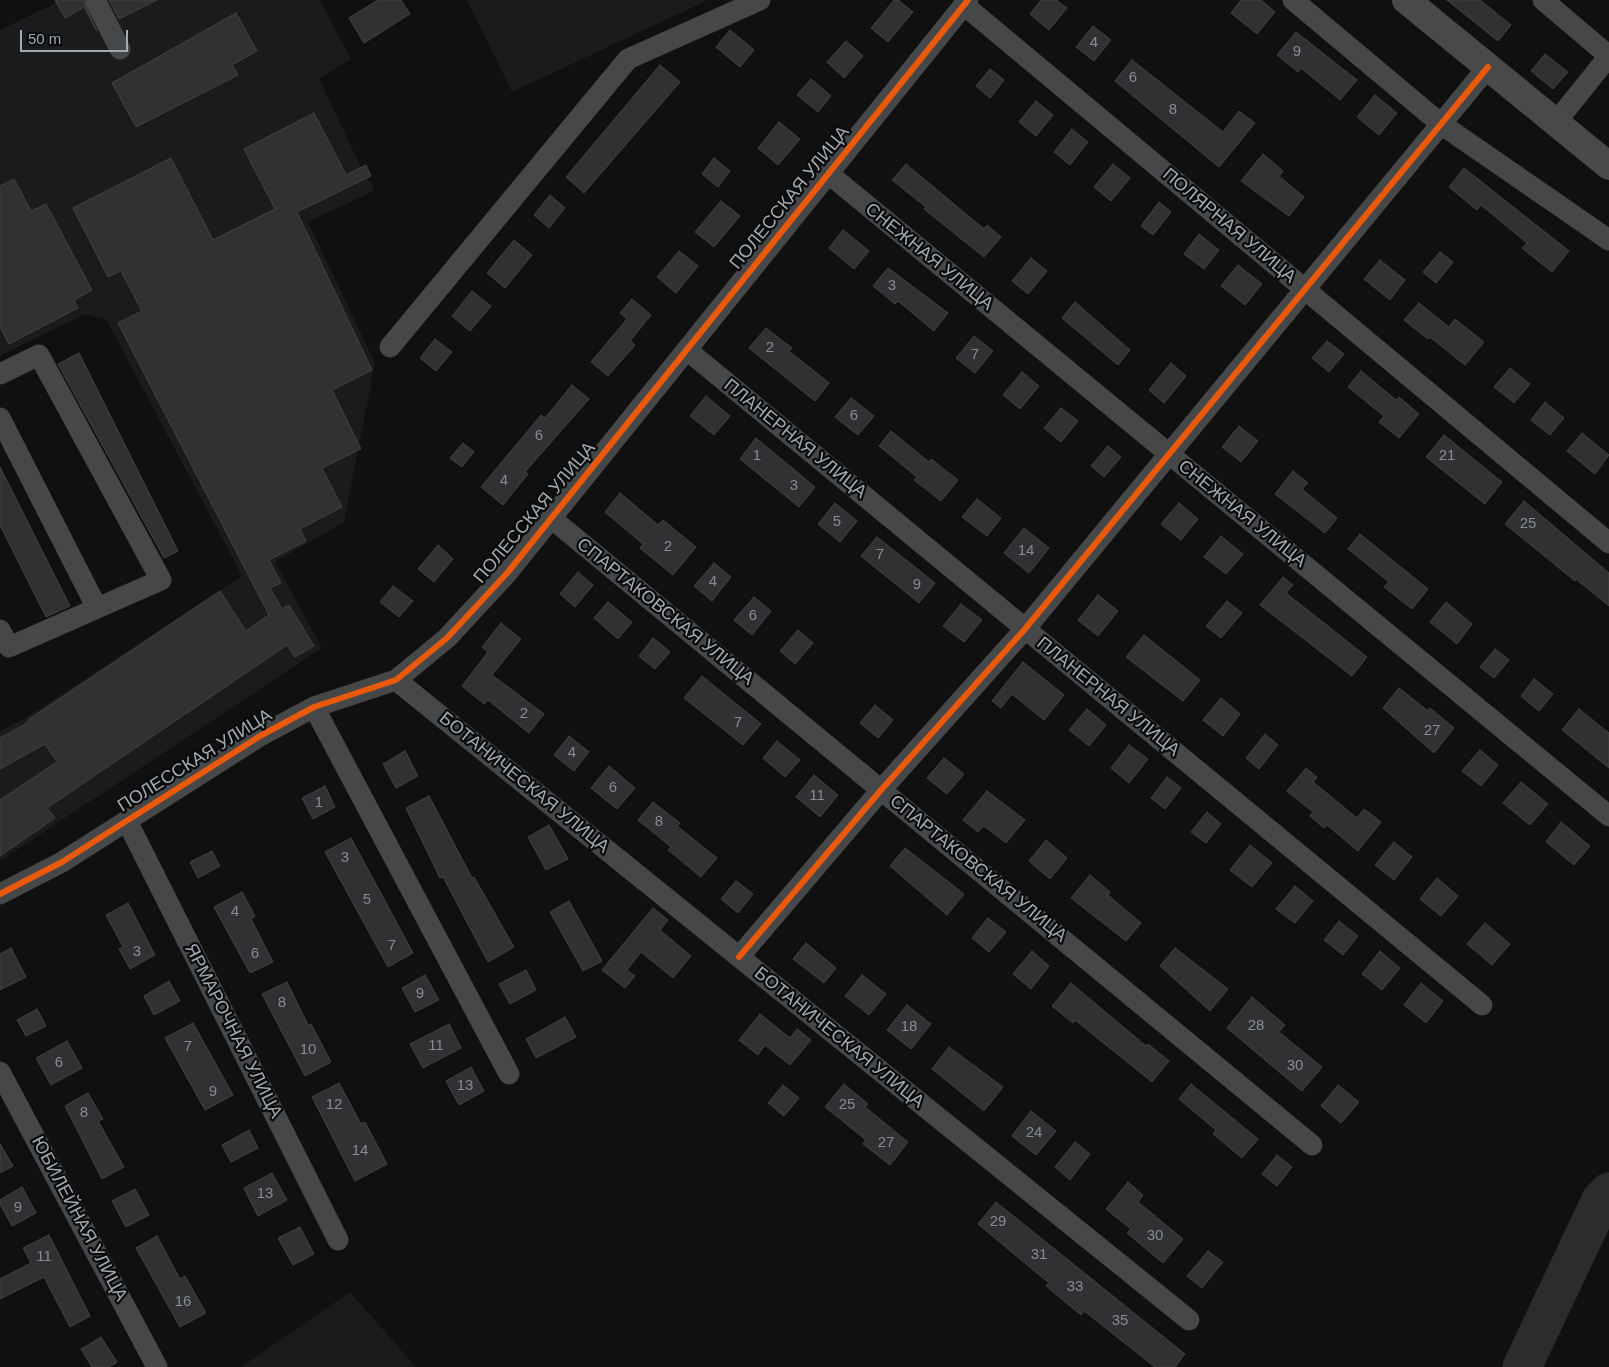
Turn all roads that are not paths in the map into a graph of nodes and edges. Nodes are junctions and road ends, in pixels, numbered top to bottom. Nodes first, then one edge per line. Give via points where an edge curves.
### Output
1 (95, 0) edge
2 (760, 0) edge
3 (1293, 0) edge
4 (1406, 0) edge
5 (1543, 0) edge
6 (966, 2) edge
7 (120, 49) dead end
8 (1609, 56) edge
9 (1488, 67) junction
10 (1556, 122) junction
11 (1441, 124) junction
12 (1609, 166) edge
13 (829, 174) junction
14 (1609, 240) edge
15 (1306, 290) junction
16 (390, 347) dead end
17 (687, 350) junction
18 (0, 374) edge
19 (0, 418) edge
20 (1169, 454) junction
21 (551, 518) junction
22 (1609, 542) edge
23 (97, 608) junction
24 (1025, 629) junction
25 (0, 630) edge
26 (396, 680) junction
27 (314, 707) junction
28 (882, 790) junction
29 (1609, 816) edge
30 (127, 821) junction
31 (0, 894) edge
32 (740, 957) junction
33 (1482, 1005) dead end
34 (0, 1072) edge
35 (509, 1074) dead end
36 (1312, 1145) dead end
37 (338, 1240) dead end
38 (1189, 1320) dead end
39 (157, 1367) edge

1 - 7 street
2 - 16 street via 628,59
3 - 11 street
4 - 9 main road
5 - 8 street
6 - 13 street, ПОЛЕССКАЯ УЛИЦА
6 - 15 street, ПОЛЯРНАЯ УЛИЦА
8 - 10 street
9 - 10 main road
9 - 11 street
10 - 12 main road
11 - 14 street
11 - 15 street
13 - 17 street, ПОЛЕССКАЯ УЛИЦА
13 - 20 street, СНЕЖНАЯ УЛИЦА
15 - 20 street
15 - 22 street, ПОЛЯРНАЯ УЛИЦА
17 - 21 street, ПОЛЕССКАЯ УЛИЦА
17 - 24 street, ПЛАНЕРНАЯ УЛИЦА
18 - 23 street via 39,355 160,580
19 - 23 street
20 - 24 street
20 - 29 street, СНЕЖНАЯ УЛИЦА
21 - 26 street, ПОЛЕССКАЯ УЛИЦА via 508,572 447,638
21 - 28 street, СПАРТАКОВСКАЯ УЛИЦА
23 - 25 street via 9,647
24 - 28 street
24 - 33 street, ПЛАНЕРНАЯ УЛИЦА
26 - 27 street, ПОЛЕССКАЯ УЛИЦА
26 - 32 street, БОТАНИЧЕСКАЯ УЛИЦА
27 - 30 street, ПОЛЕССКАЯ УЛИЦА via 260,736
27 - 35 street
28 - 32 street
28 - 36 street, СПАРТАКОВСКАЯ УЛИЦА
30 - 31 street, ПОЛЕССКАЯ УЛИЦА via 62,862
30 - 37 street, ЯРМАРОЧНАЯ УЛИЦА
32 - 38 street, БОТАНИЧЕСКАЯ УЛИЦА
34 - 39 street, ЮБИЛЕЙНАЯ УЛИЦА

